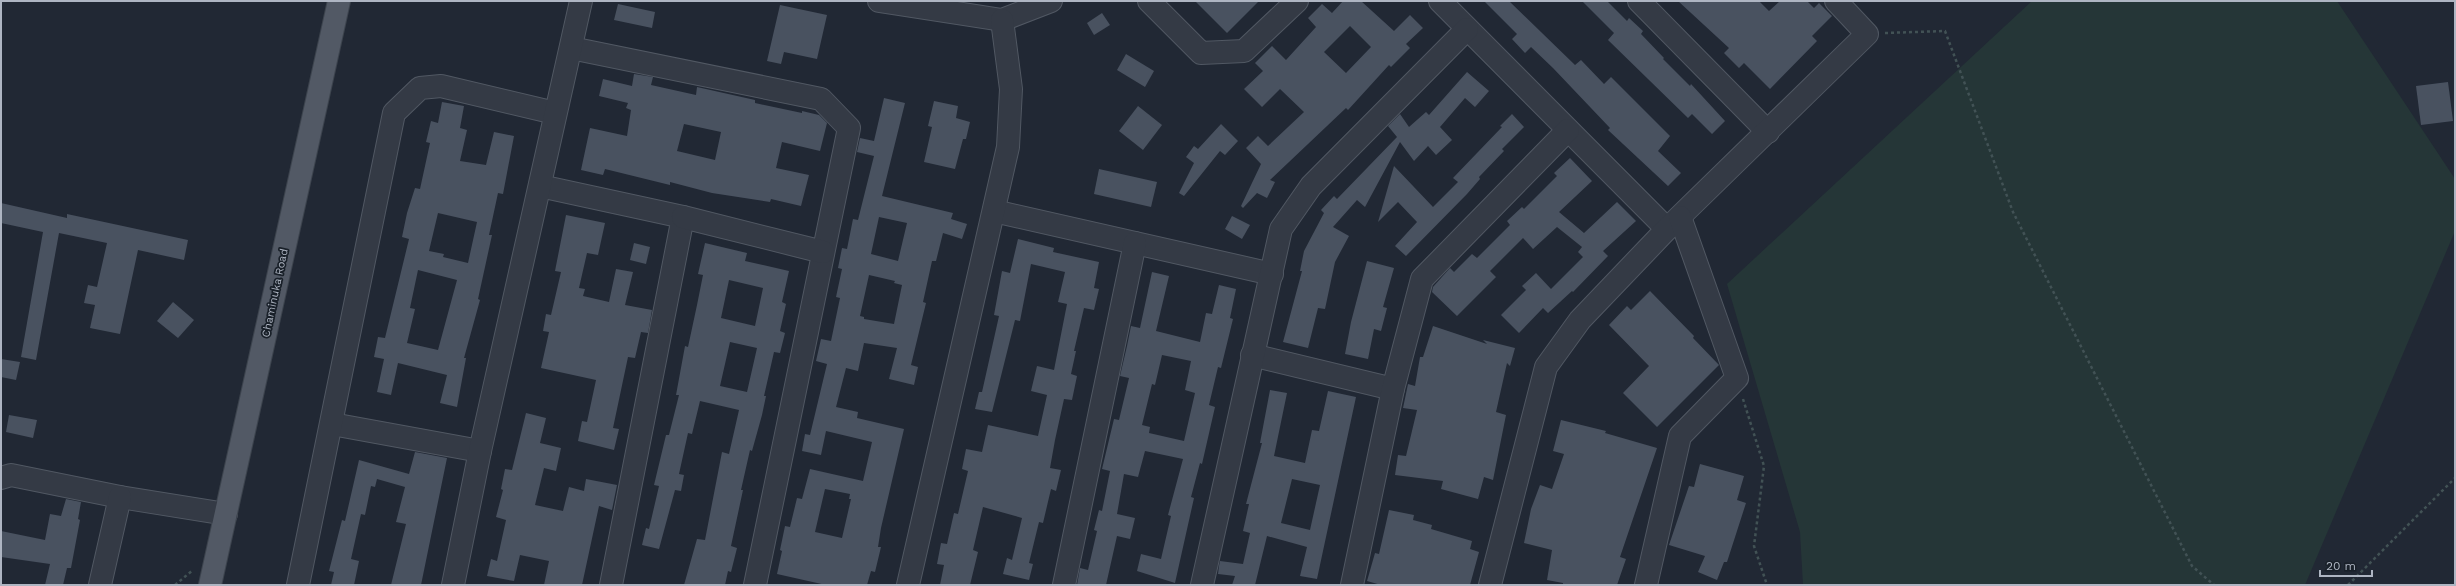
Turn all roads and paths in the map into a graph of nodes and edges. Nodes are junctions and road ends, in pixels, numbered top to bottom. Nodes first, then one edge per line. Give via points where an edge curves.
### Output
1 (339, 1) edge
2 (581, 1) edge
3 (879, 1) edge
4 (1051, 1) edge
5 (1148, 1) edge
6 (1297, 1) edge
7 (1440, 1) edge
8 (1639, 1) edge
9 (1836, 1) edge
10 (934, 5) edge
11 (1002, 20) junction
12 (1467, 29) junction
13 (1867, 34) junction
14 (571, 48) junction
15 (555, 113) junction
16 (1568, 130) junction
17 (1768, 132) junction
18 (540, 186) junction
19 (994, 211) junction
20 (683, 218) junction
21 (1674, 223) junction
22 (1135, 243) junction
23 (823, 252) junction
24 (1272, 274) junction
25 (1252, 355) junction
26 (1737, 378) junction
27 (1393, 389) junction
28 (332, 424) junction
29 (480, 451) junction
30 (1, 478) edge
31 (2455, 478) edge
32 (120, 497) junction
33 (226, 514) junction
34 (100, 585) edge
35 (210, 585) edge
36 (298, 585) edge
37 (453, 585) edge
38 (611, 585) edge
39 (755, 585) edge
40 (908, 585) edge
41 (1064, 585) edge
42 (1202, 585) edge
43 (1352, 585) edge
44 (1490, 585) edge
45 (1646, 585) edge
46 (1767, 585) edge
47 (2214, 585) edge
48 (2348, 585) edge

1 - 33 main road, Chaminuka Road
2 - 14 street
3 - 10 street
4 - 11 street
5 - 6 street via 1201,53 1244,51
7 - 12 street
8 - 17 street
9 - 13 street
10 - 11 street
11 - 19 street via 1010,97 1008,147
12 - 16 street
12 - 24 street via 1310,186 1281,229
13 - 17 street
13 - 47 path via 1945,31 2013,212 2192,566
14 - 15 street
14 - 23 street via 820,99 848,128
15 - 18 street
15 - 28 street via 441,86 420,88 394,113
16 - 21 street
16 - 27 street via 1422,279
17 - 21 street
18 - 20 street
18 - 29 street
19 - 22 street
19 - 40 street
20 - 23 street
20 - 38 street
21 - 26 street
21 - 44 street via 1580,320 1546,367
22 - 24 street
22 - 41 street
23 - 39 street
24 - 25 street
25 - 27 street
25 - 42 street
26 - 45 street via 1680,436
26 - 46 path via 1764,466 1754,546
27 - 43 street
28 - 29 street
28 - 36 street
29 - 37 street
30 - 32 street via 10,475
31 - 48 path
32 - 33 street
32 - 34 street
33 - 35 main road, Chaminuka Road

